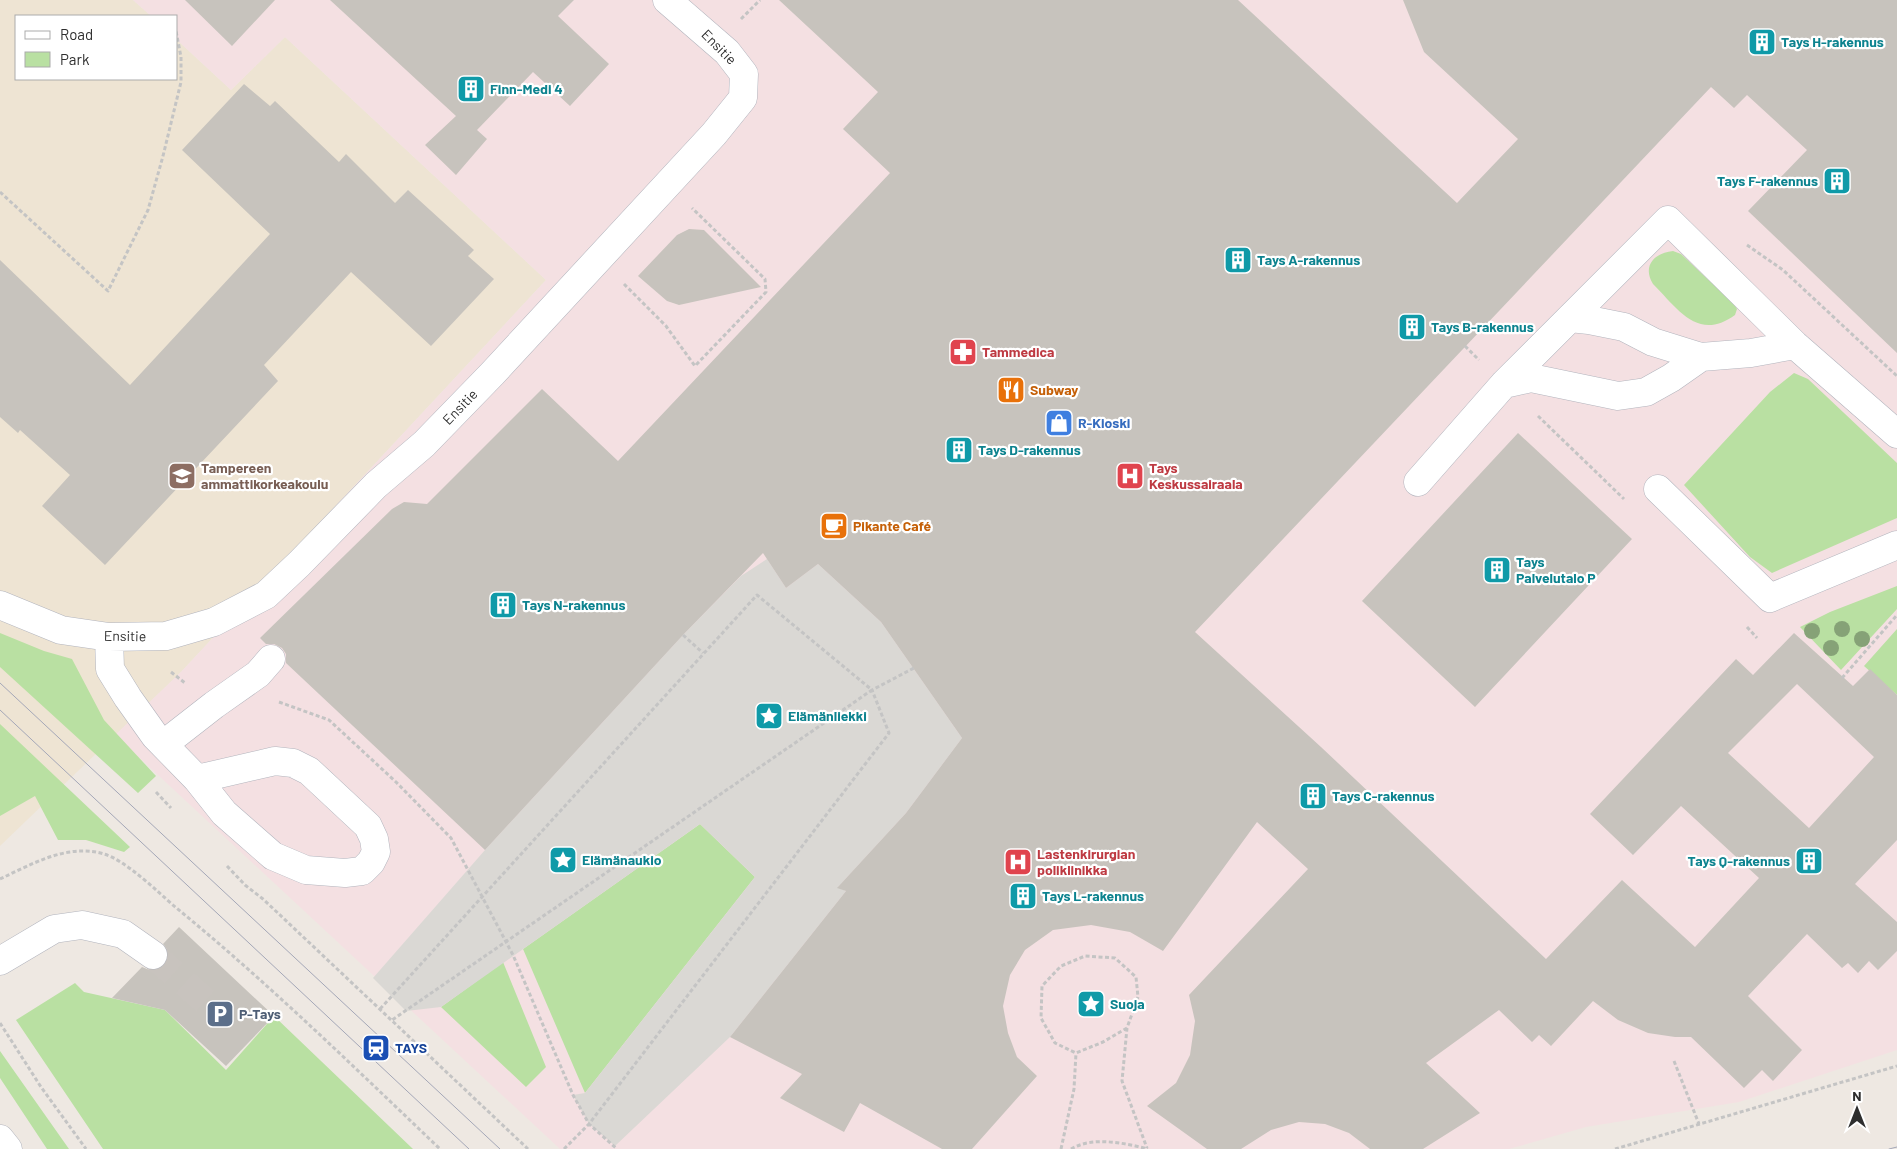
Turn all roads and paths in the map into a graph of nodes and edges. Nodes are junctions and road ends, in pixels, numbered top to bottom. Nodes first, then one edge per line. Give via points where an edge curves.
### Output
1 (667, 0) edge
2 (178, 41) edge
3 (0, 192) edge
4 (685, 214) dead end
5 (1742, 242) dead end
6 (597, 260) junction
7 (1570, 318) junction
8 (1795, 345) junction
9 (1466, 346) dead end
10 (1701, 357) junction
11 (1897, 376) edge
12 (1504, 384) junction
13 (1897, 434) edge
14 (1418, 482) dead end
15 (1658, 489) dead end
16 (1626, 501) dead end
17 (1897, 545) edge
18 (0, 605) edge
19 (1897, 615) edge
20 (1744, 624) dead end
21 (683, 635) dead end
22 (109, 637) junction
23 (1757, 638) dead end
24 (704, 653) junction
25 (271, 660) dead end
26 (914, 668) dead end
27 (1842, 678) dead end
28 (872, 690) junction
29 (272, 705) dead end
30 (164, 744) junction
31 (198, 779) junction
32 (0, 879) edge
33 (482, 897) junction
34 (263, 899) dead end
35 (506, 942) junction
36 (153, 955) tunnel mouth
37 (0, 961) edge
38 (380, 1010) junction
39 (392, 1020) junction
40 (0, 1023) edge
41 (1127, 1028) junction
42 (1076, 1052) junction
43 (1674, 1061) dead end
44 (1897, 1066) edge
45 (589, 1124) junction
46 (1699, 1124) junction
47 (0, 1139) edge
48 (8, 1149) edge
49 (86, 1149) edge
50 (440, 1149) edge
51 (528, 1149) edge
52 (564, 1149) edge
53 (617, 1149) edge
54 (1061, 1149) edge
55 (1071, 1149) edge
56 (1148, 1149) edge
57 (1615, 1149) edge

1 - 6 street, Ensitie via 727,52 744,74 743,98 714,134
2 - 3 path via 181,82 148,210 108,291
4 - 6 path via 691,207 765,279 766,292 695,366 666,326
5 - 11 path via 1783,270
6 - 22 street, Ensitie via 424,444 376,485 266,595 214,622 166,636
7 - 8 street via 1668,220
7 - 10 street via 1624,327 1653,342
7 - 12 street
8 - 10 street
8 - 13 street
9 - 12 path
10 - 12 street via 1646,392 1618,396 1531,378
12 - 14 street
12 - 16 path
15 - 17 street via 1770,598
18 - 22 street, Ensitie via 61,630
19 - 27 path
20 - 23 path
21 - 24 path
22 - 30 street via 110,669 155,736
24 - 28 path via 757,594
24 - 33 path
25 - 30 street via 258,674
26 - 28 path
28 - 35 path
28 - 45 path via 889,733
29 - 33 path via 280,702 329,720 451,838
30 - 31 street
31 - 31 street via 238,826 273,856 297,867 345,873 362,871 376,852 368,826 309,771 293,763 275,761
32 - 50 path via 47,857 77,852 105,854 130,869 277,994
33 - 35 path
33 - 38 path
34 - 38 path
35 - 39 path
35 - 45 path via 573,1095
36 - 37 street via 123,934 82,925 54,930
38 - 39 path
39 - 51 path
40 - 49 path
41 - 42 path
41 - 42 path via 1138,997 1136,977 1115,958 1085,956 1061,966 1042,986 1041,1018 1055,1043
41 - 56 path via 1122,1080
42 - 54 path via 1074,1089
43 - 46 path
44 - 46 path
45 - 52 path
45 - 53 path
46 - 57 path
47 - 48 street
55 - 56 path via 1108,1141

